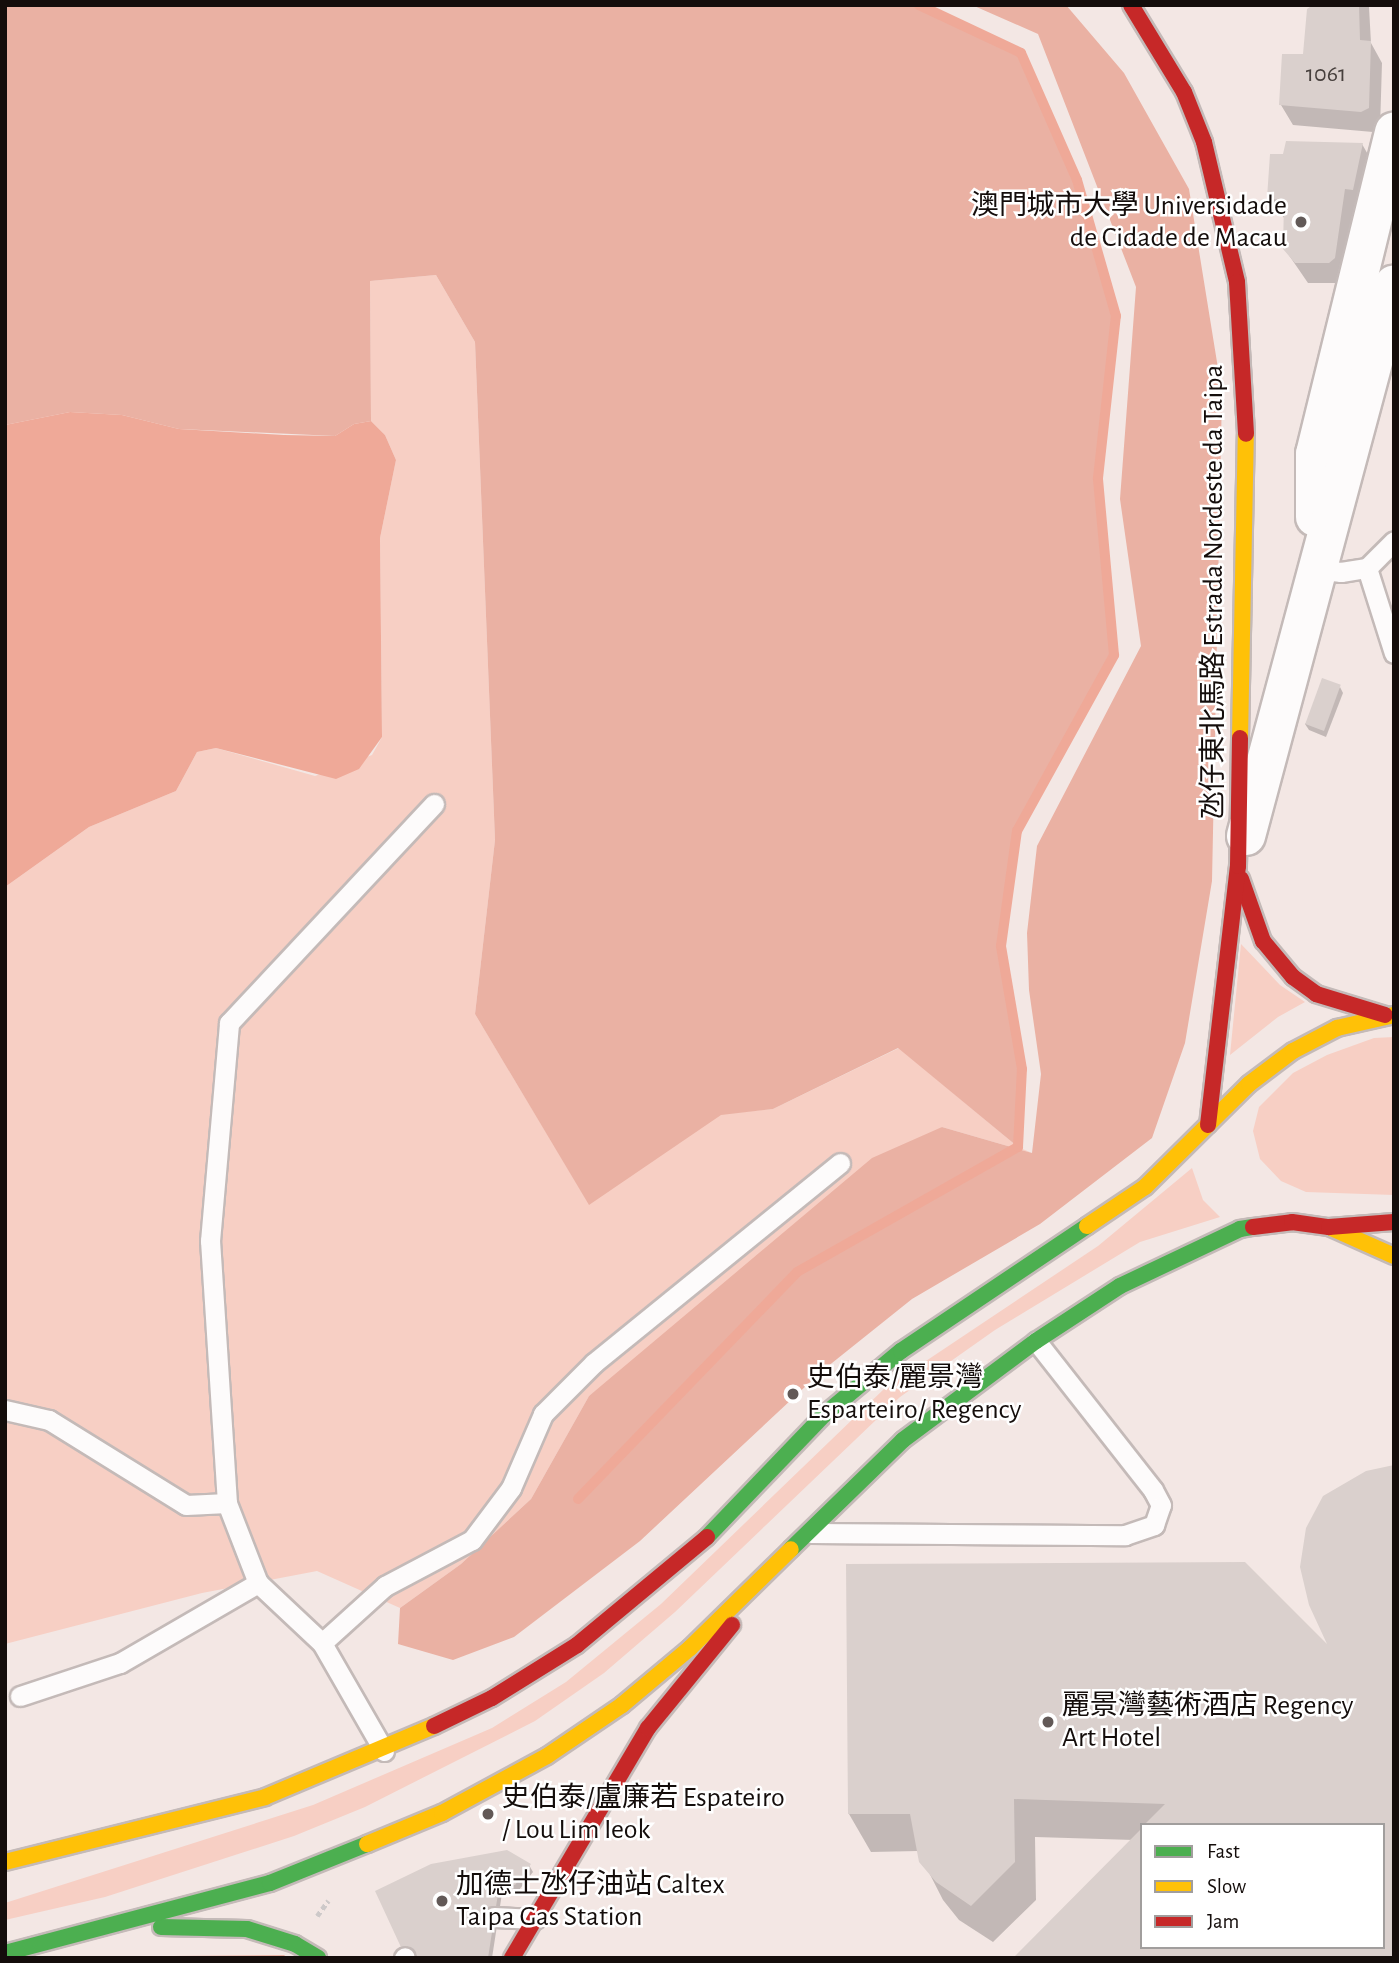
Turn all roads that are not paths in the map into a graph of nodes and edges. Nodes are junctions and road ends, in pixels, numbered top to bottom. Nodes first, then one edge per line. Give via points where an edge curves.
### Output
1 (1131, 5) edge
2 (1394, 132) edge
3 (1394, 284) edge
4 (1394, 541) edge
5 (1367, 568) junction
6 (1315, 569) junction
7 (1394, 653) edge
8 (434, 804) dead end
9 (1238, 866) junction
10 (1389, 1015) edge
11 (1209, 1125) junction
12 (840, 1163) dead end
13 (1394, 1222) edge
14 (1329, 1227) junction
15 (1394, 1256) edge
16 (1036, 1341) junction
17 (5, 1410) edge
18 (227, 1503) junction
19 (806, 1533) junction
20 (258, 1583) junction
21 (322, 1643) junction
22 (20, 1696) dead end
23 (384, 1751) junction
24 (5, 1862) edge
25 (494, 1917) dead end
26 (535, 1919) junction
27 (100, 1931) junction
28 (5, 1954) edge
29 (318, 1958) edge
30 (512, 1958) edge

1 - 9 main road, 氹仔東北馬路 Estrada Nordeste da Taipa via 1184,92 1204,142 1237,282 1246,435
2 - 6 street via 1315,454
3 - 6 street via 1381,372
4 - 5 lane
5 - 6 lane
5 - 7 lane
6 - 9 street
8 - 18 lane via 229,1023 210,1241
9 - 10 main road, 氹仔東北馬路 Estrada Nordeste da Taipa via 1263,941 1293,977 1316,993
9 - 11 main road, 氹仔東北馬路 Estrada Nordeste da Taipa
10 - 11 main road via 1337,1028 1293,1051 1249,1084
11 - 23 main road via 1145,1187 901,1351 825,1414 698,1546 577,1645 492,1698
12 - 21 lane via 594,1363 542,1414 511,1488 472,1540 385,1586
13 - 14 main road
14 - 15 main road
14 - 16 main road via 1292,1222 1240,1228 1120,1286
16 - 19 main road via 903,1440
16 - 19 lane via 1153,1490 1161,1506 1154,1525 1125,1535
17 - 18 lane via 49,1419 186,1505
18 - 20 lane
19 - 26 main road via 648,1728
19 - 27 main road via 690,1648 622,1705 547,1756 442,1813 270,1883
20 - 21 lane
20 - 22 lane via 120,1663
21 - 23 lane
23 - 24 main road via 265,1797
25 - 26 lane
26 - 30 main road
27 - 28 main road
27 - 29 main road via 188,1926 247,1929 295,1944

